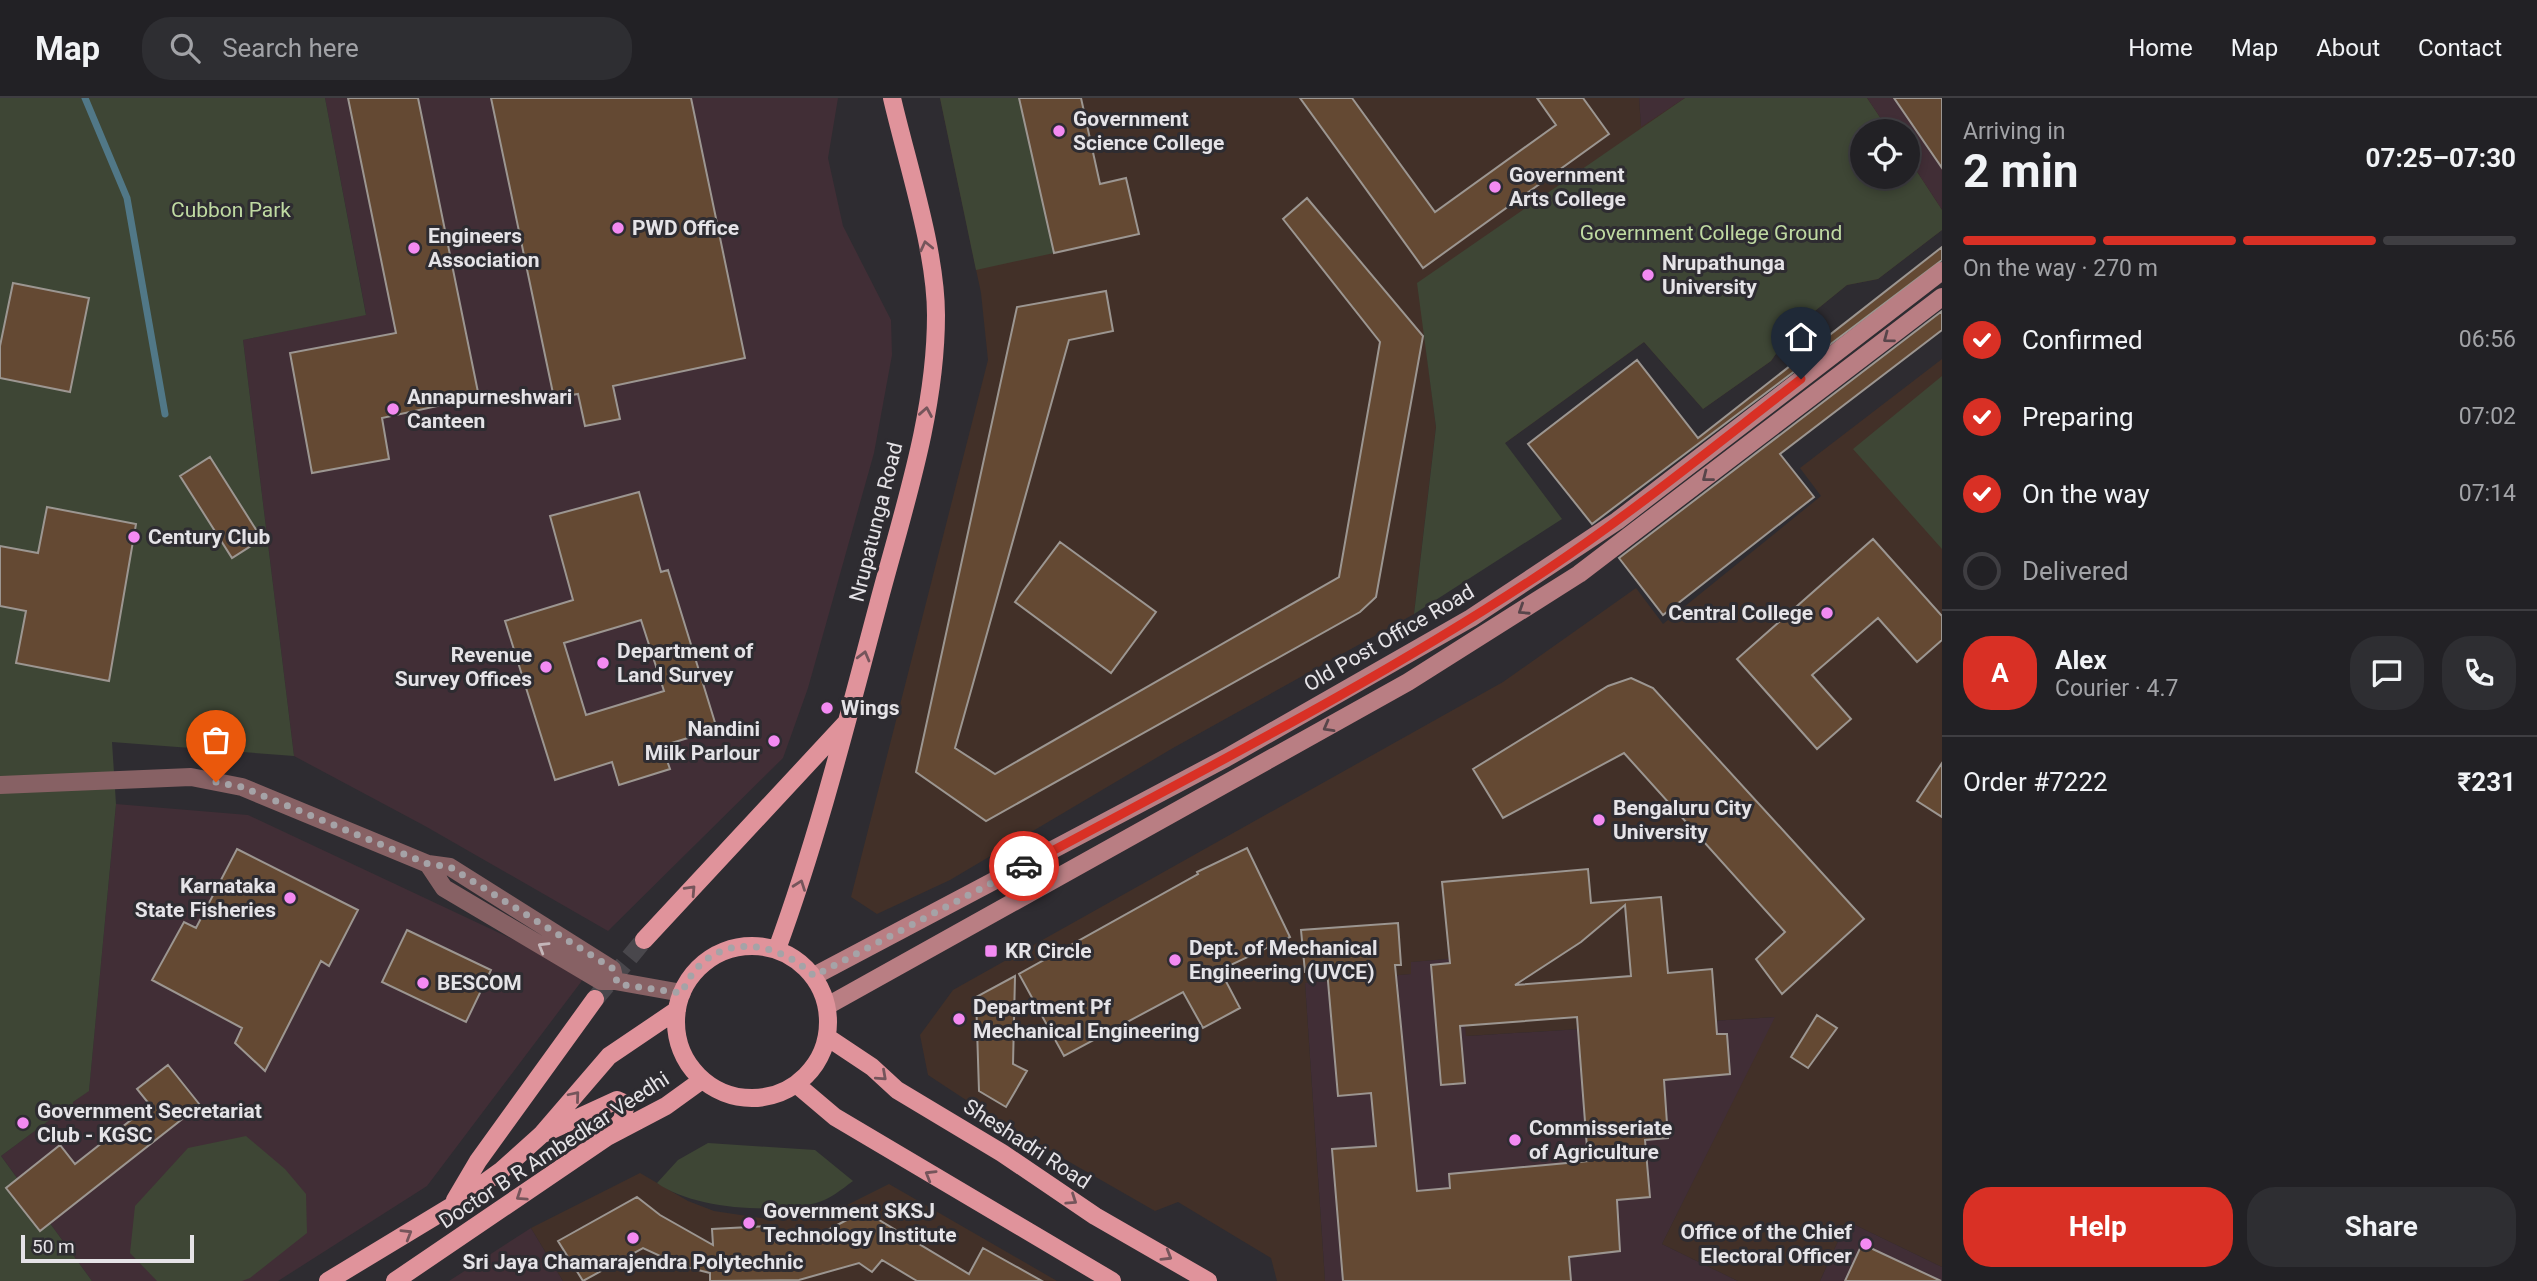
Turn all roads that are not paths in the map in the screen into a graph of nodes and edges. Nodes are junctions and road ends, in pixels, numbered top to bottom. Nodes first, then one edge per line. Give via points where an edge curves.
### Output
1 (892, 98) edge
2 (1942, 271) edge
3 (1942, 297) edge
4 (847, 722) junction
5 (0, 785) edge
6 (644, 940) tunnel mouth
7 (777, 949) junction
8 (814, 976) junction
9 (594, 999) tunnel mouth
10 (679, 1002) junction
11 (827, 1006) junction
12 (827, 1037) junction
13 (702, 1080) junction
14 (796, 1084) junction
15 (541, 1135) junction
16 (607, 1137) junction
17 (452, 1206) junction
18 (328, 1281) edge
19 (395, 1281) edge
20 (1112, 1281) edge
21 (1208, 1281) edge

4 -> 1 main road, Nrupatunga Road via 919,451 935,359 934,281
2 - 8 street, Old Post Office Road via 1617,521 1471,618 1226,758
3 -> 11 street, Old Post Office Road via 1579,574 1408,682
6 -> 4 main road
7 -> 4 main road, Nrupatunga Road via 807,866
5 - 10 street via 191,778 242,787 428,864 450,867 612,968 615,981
7 - 8 main road
7 - 10 main road via 753,945 727,950 704,963 686,983
8 - 11 main road
9 - 17 main road via 478,1161
10 - 13 main road via 677,1034 685,1059
15 -> 10 main road, Doctor B R Ambedkar Veedhi via 609,1056
11 - 12 main road
12 - 14 main road via 814,1068
12 -> 21 main road, Sheshadri Road via 897,1090 1003,1153 1095,1216
13 - 14 main road via 724,1093 751,1098 775,1095
13 - 16 main road, Doctor B R Ambedkar Veedhi via 666,1106
20 -> 14 main road via 835,1117
15 - 16 main road via 618,1100 626,1104 622,1120
15 - 17 main road, Doctor B R Ambedkar Veedhi
16 -> 19 main road, Doctor B R Ambedkar Veedhi
18 -> 17 main road, Doctor B R Ambedkar Veedhi

